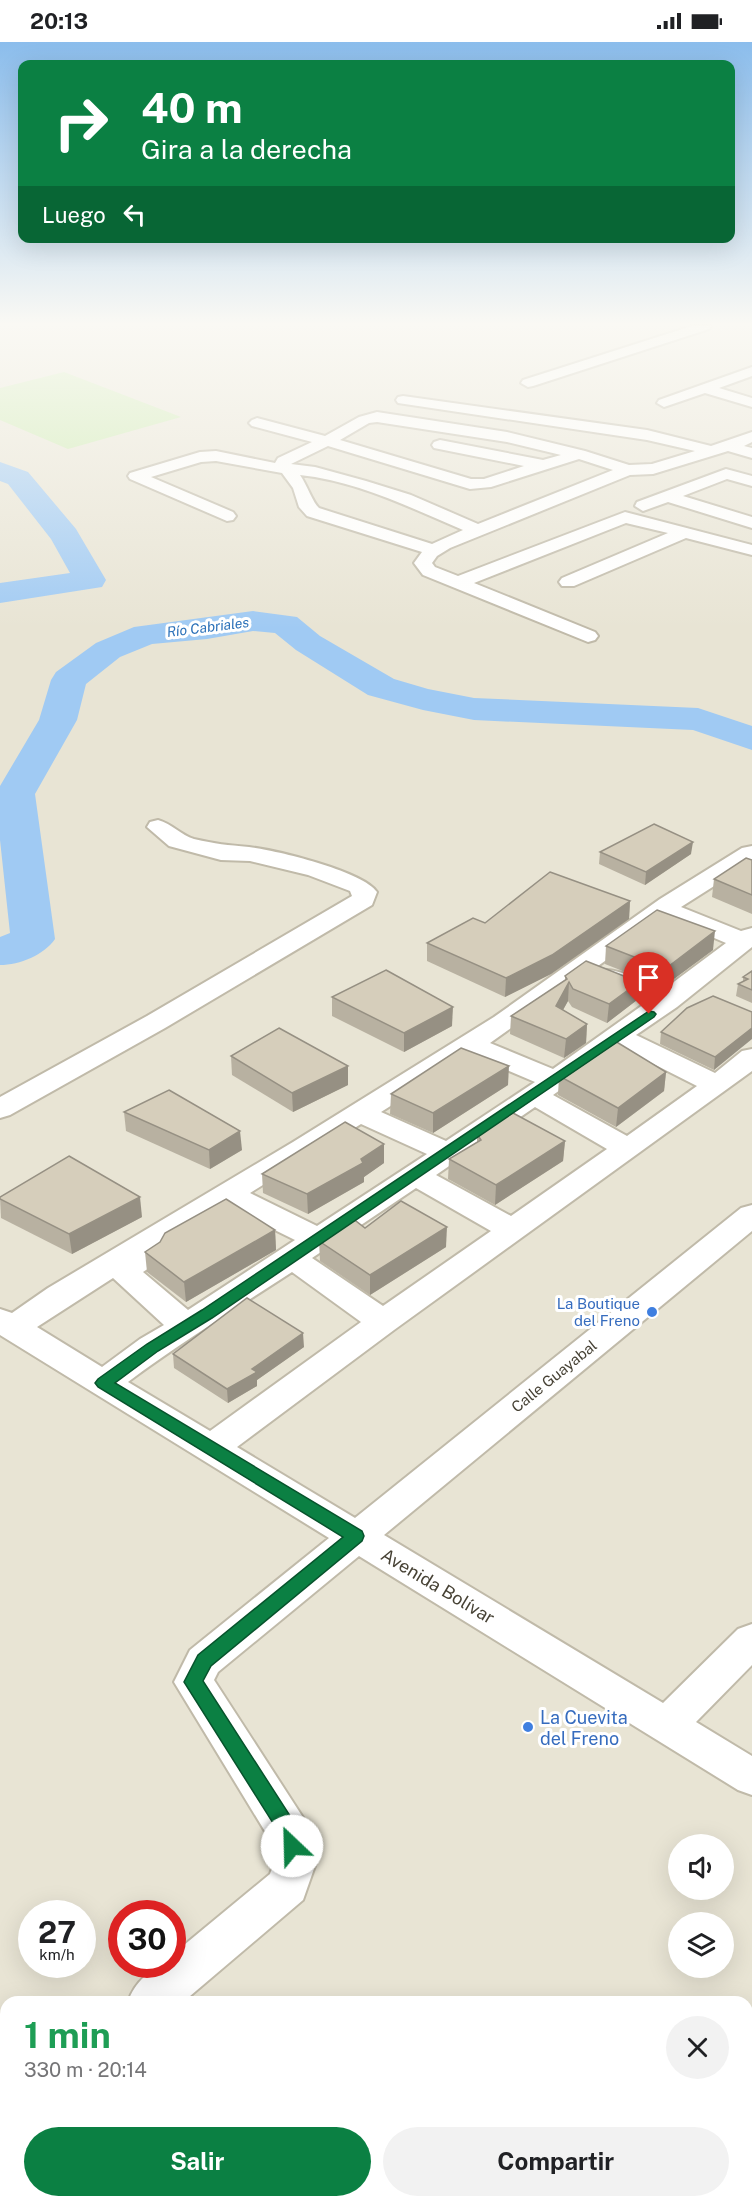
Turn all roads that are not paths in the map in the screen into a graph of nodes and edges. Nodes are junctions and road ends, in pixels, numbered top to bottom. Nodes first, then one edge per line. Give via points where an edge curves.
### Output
1 (273, 427) edge
2 (355, 427) edge
3 (361, 427) edge
4 (442, 427) edge
5 (587, 427) edge
6 (627, 432) junction
7 (404, 437) dead end
8 (752, 437) edge
9 (327, 441) junction
10 (421, 441) dead end
11 (728, 446) junction
12 (712, 452) junction
13 (752, 453) edge
14 (581, 455) junction
15 (542, 465) junction
16 (286, 469) junction
17 (628, 470) junction
18 (752, 481) edge
19 (668, 497) junction
20 (643, 506) dead end
21 (227, 516) dead end
22 (752, 523) edge
23 (477, 531) junction
24 (686, 532) junction
25 (434, 550) junction
26 (752, 550) edge
27 (459, 582) junction
28 (568, 582) dead end
29 (588, 636) dead end
30 (158, 827) dead end
31 (751, 861) edge
32 (679, 914) junction
33 (749, 942) edge
34 (592, 971) junction
35 (668, 1001) junction
36 (630, 1042) junction
37 (476, 1047) junction
38 (752, 1057) edge
39 (717, 1085) junction
40 (549, 1091) junction
41 (0, 1109) edge
42 (367, 1116) junction
43 (627, 1148) junction
44 (446, 1152) junction
45 (425, 1181) junction
46 (237, 1199) junction
47 (752, 1215) edge
48 (513, 1230) junction
49 (318, 1239) junction
50 (304, 1266) junction
51 (383, 1322) junction
52 (6, 1324) edge
53 (188, 1326) junction
54 (110, 1387) junction
55 (211, 1449) junction
56 (356, 1536) junction
57 (752, 1640) edge
58 (668, 1725) junction
59 (752, 1777) edge
60 (157, 1996) edge

1 - 9 street
2 - 9 street
3 - 7 street
4 - 14 street
5 - 6 street
6 - 12 street
6 - 14 street
8 - 11 street
9 - 15 street via 470,484 485,484
9 - 16 street via 286,459
10 - 15 street
11 - 12 street
11 - 13 street
12 - 17 street via 653,469
14 - 15 street
14 - 17 street
16 - 21 street via 208,456 136,476
16 - 23 street via 374,488
16 - 25 street via 313,512
17 - 23 street
18 - 19 street via 726,474
19 - 20 street
19 - 22 street
23 - 25 street
24 - 26 street
24 - 27 street via 620,518
24 - 28 street
25 - 27 street via 423,560 423,566
27 - 29 street
30 - 41 street via 177,842 316,870 358,886 365,891 363,900
31 - 32 street
31 - 52 street via 669,904 503,1023 303,1148
32 - 33 street
32 - 34 street
33 - 35 street
33 - 36 street via 705,994
34 - 35 street
34 - 37 street
35 - 40 street
36 - 39 street
36 - 40 street
37 - 40 street
37 - 42 street
38 - 39 street
39 - 43 street
40 - 43 street
40 - 44 street
40 - 45 street
42 - 44 street
42 - 46 street
43 - 48 street
44 - 49 street
45 - 48 street
45 - 50 street
46 - 49 street
46 - 53 street via 168,1240 126,1271
47 - 56 street, Calle Guayabal
48 - 51 street
49 - 53 street
50 - 51 street
50 - 54 street
51 - 55 street
52 - 54 street, Avenida Bolívar
53 - 54 street via 152,1347
54 - 55 street, Avenida Bolívar
55 - 56 street, Avenida Bolívar
56 - 58 street, Avenida Bolívar
56 - 60 street, Calle Guayabal via 204,1661 194,1682 289,1832 296,1860 288,1886
57 - 58 street
58 - 59 street, Avenida Bolívar

